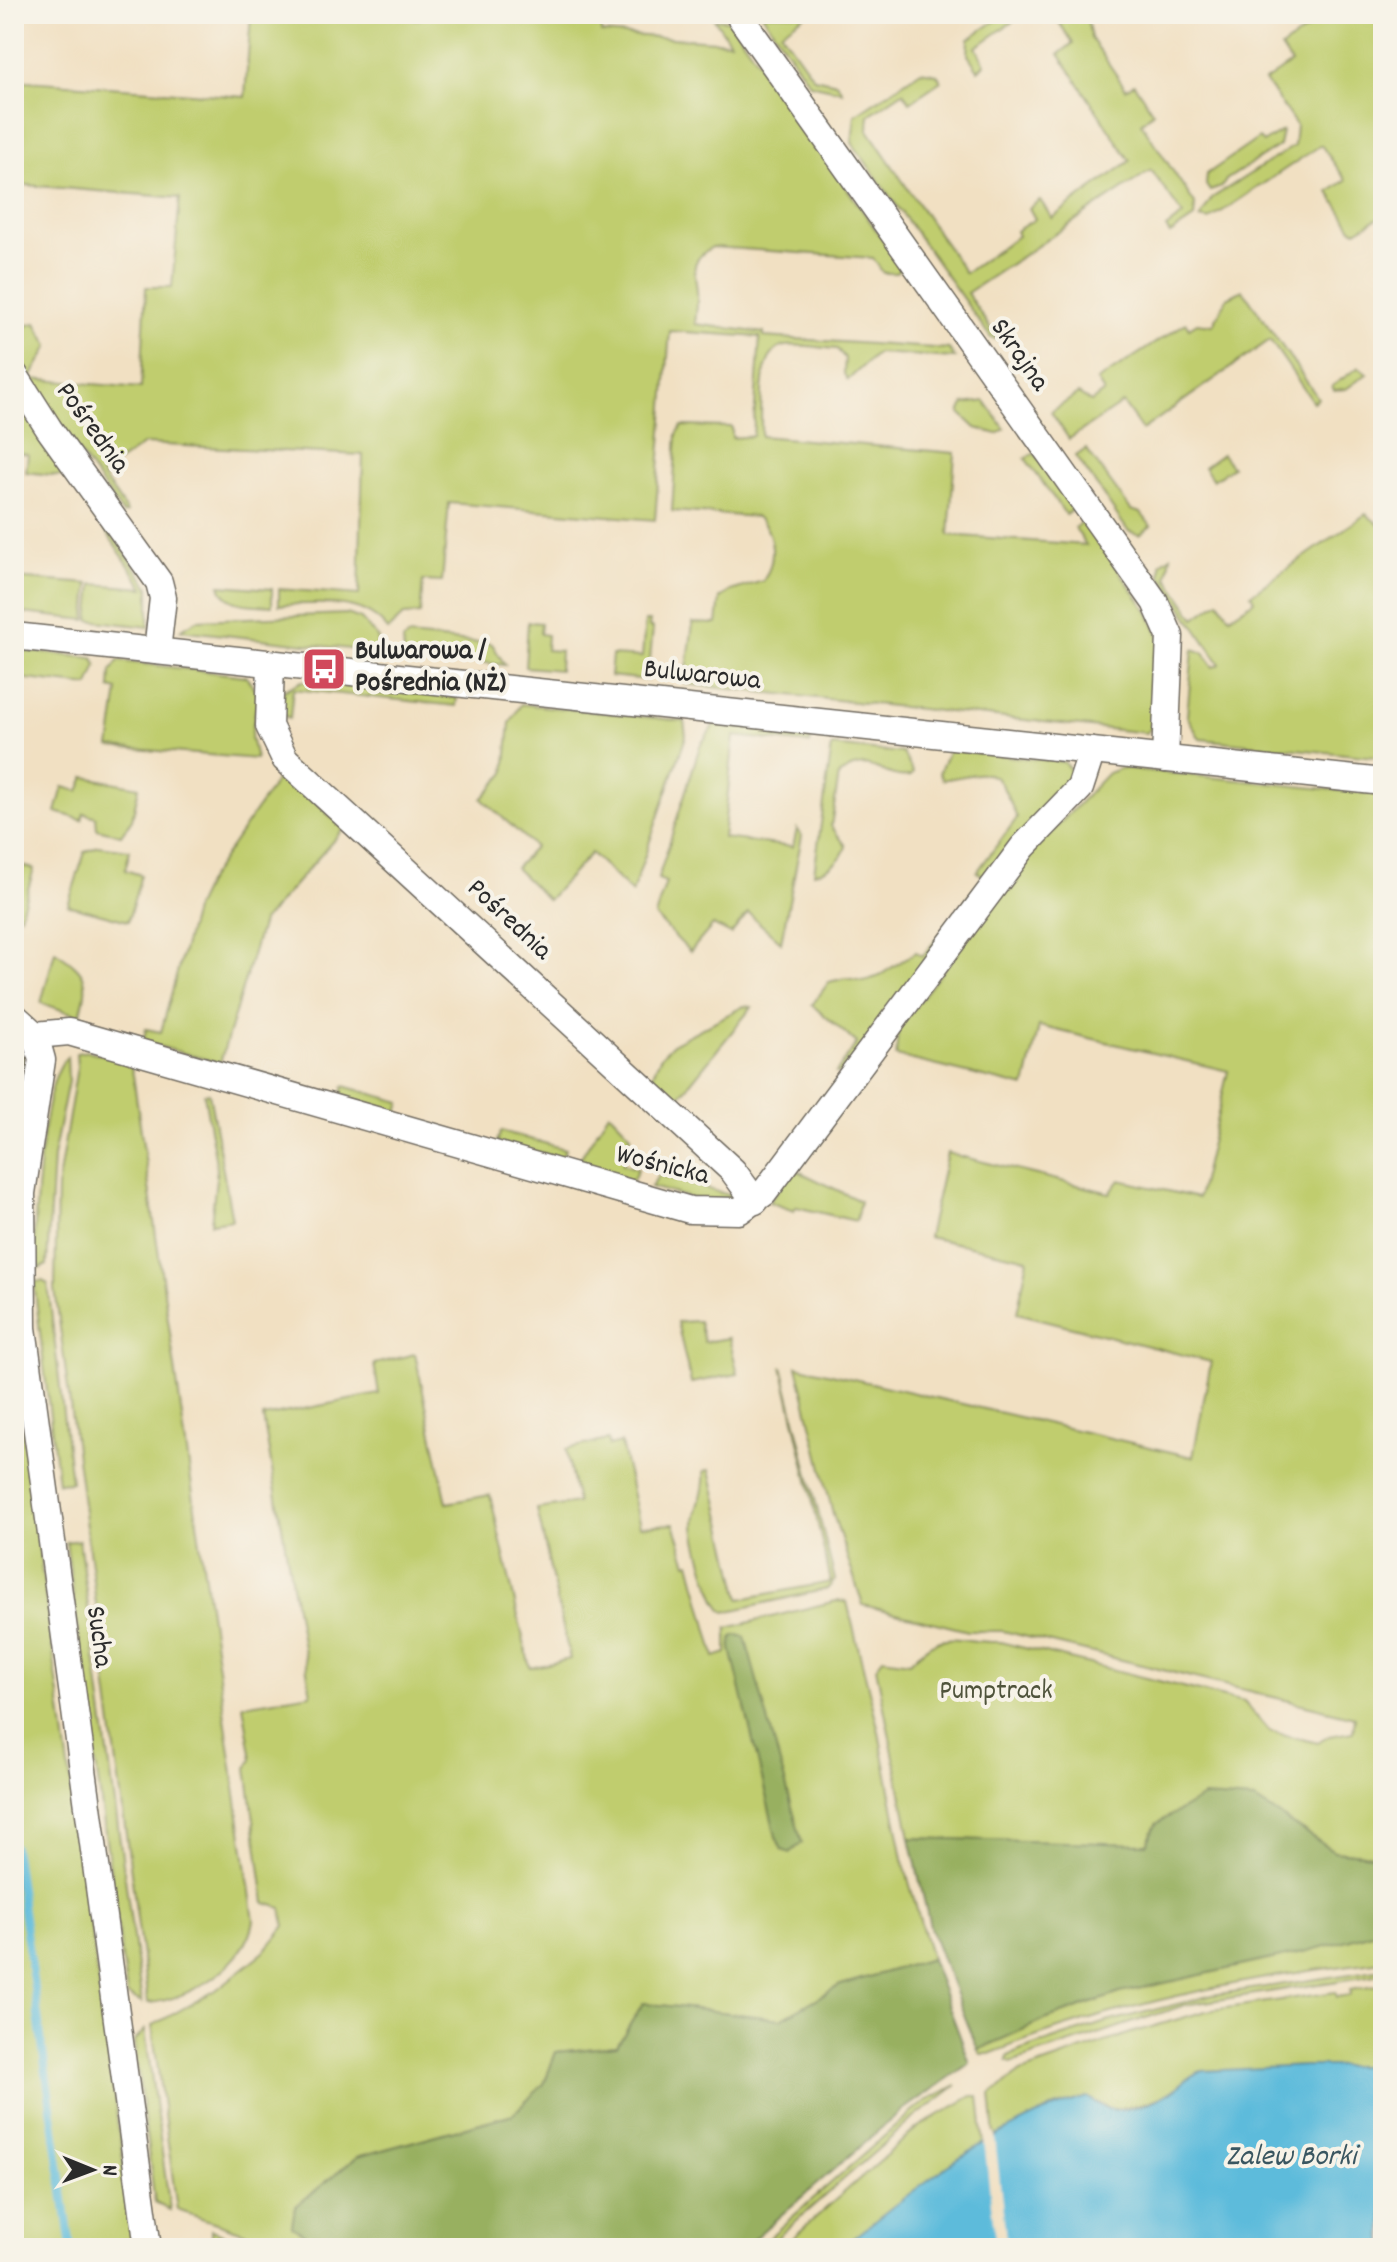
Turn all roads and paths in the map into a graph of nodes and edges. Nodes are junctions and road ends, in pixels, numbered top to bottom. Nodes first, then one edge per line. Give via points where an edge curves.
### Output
1 (738, 14) edge
2 (14, 374) edge
3 (14, 636) edge
4 (157, 651) junction
5 (271, 664) junction
6 (1092, 751) junction
7 (1165, 759) junction
8 (1383, 782) edge
9 (14, 1016) edge
10 (35, 1035) junction
11 (755, 1201) junction
12 (148, 2248) edge

1 - 7 street, Skrajna via 1155,602 1171,644
2 - 4 street, Pośrednia via 159,582 163,598
3 - 4 street, Bulwarowa
4 - 5 street, Bulwarowa
5 - 6 street, Bulwarowa
5 - 11 street, Pośrednia via 269,726 285,759 733,1171
6 - 7 street, Bulwarowa
6 - 11 street via 1080,788 1023,847
7 - 8 street, Bulwarowa
9 - 10 street
10 - 11 street, Wośnicka via 69,1032 690,1210 731,1212
10 - 12 street, Sucha via 42,1078 22,1193 23,1328

